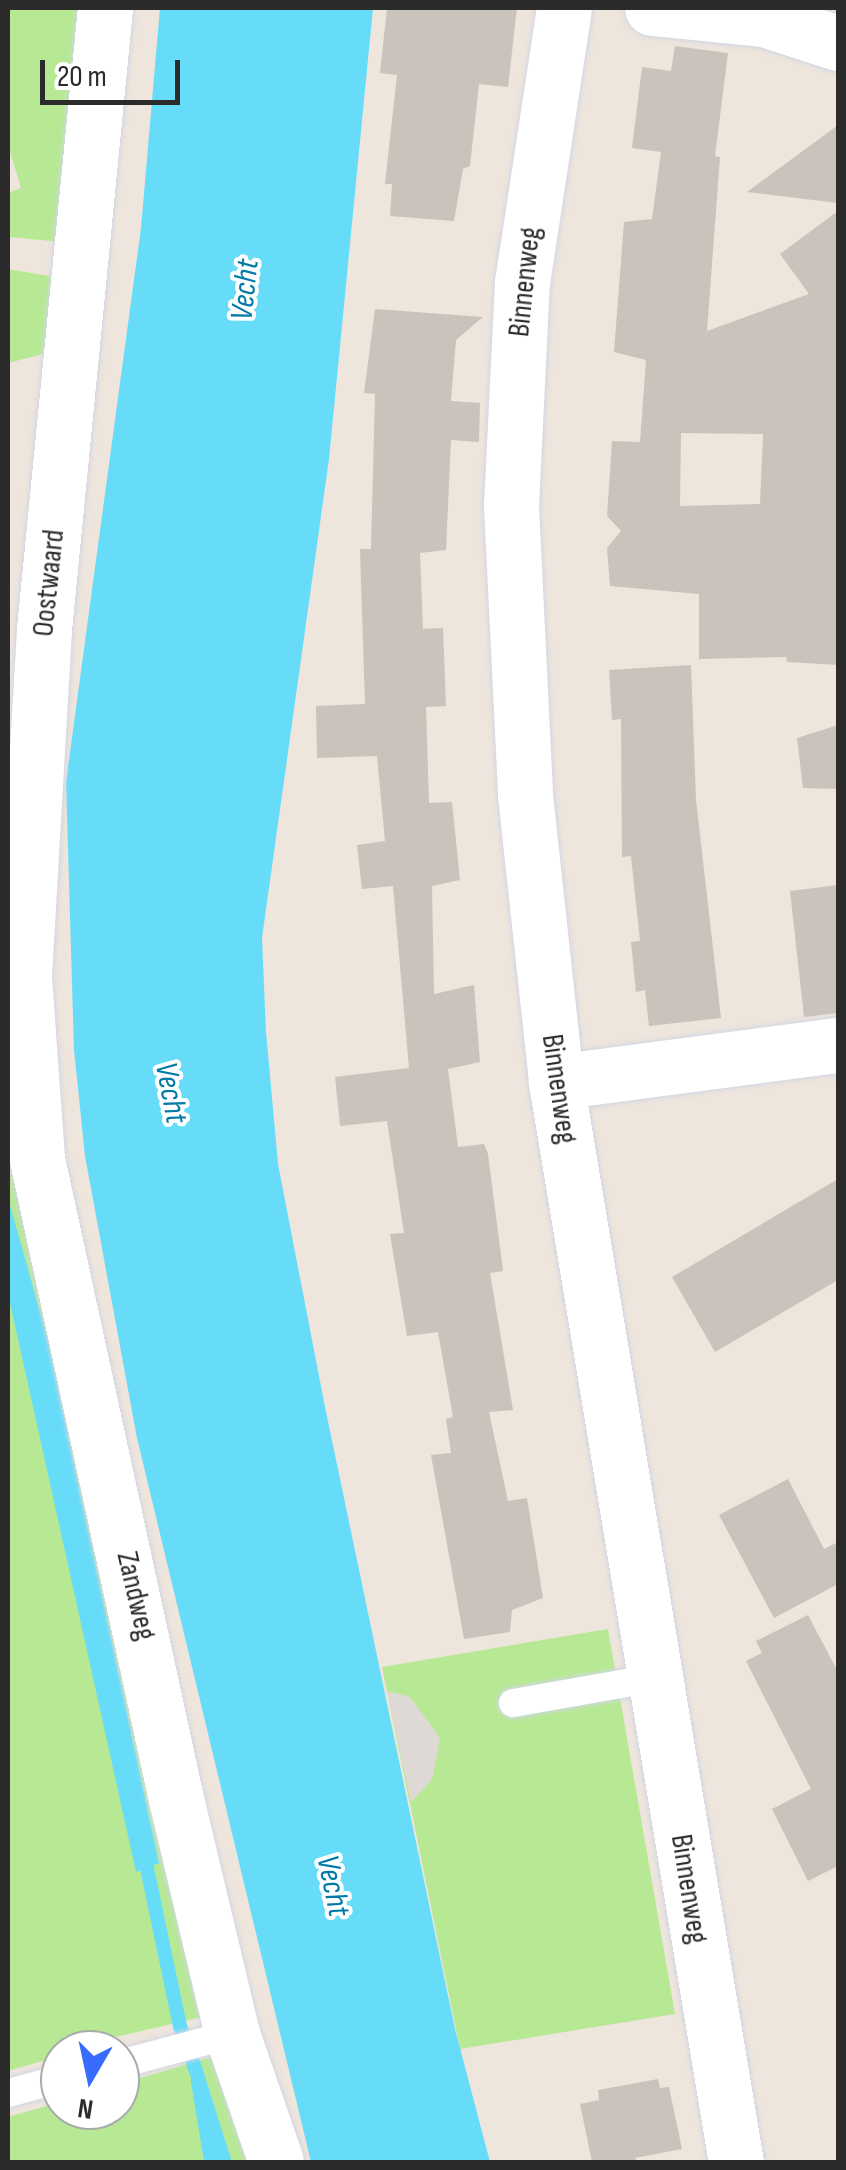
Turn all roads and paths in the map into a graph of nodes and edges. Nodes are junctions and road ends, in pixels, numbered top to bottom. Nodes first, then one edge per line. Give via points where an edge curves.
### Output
1 (104, 8) edge
2 (564, 8) edge
3 (652, 8) edge
4 (838, 42) edge
5 (838, 1045) edge
6 (556, 1082) junction
7 (37, 1159) joint
8 (656, 1678) junction
9 (513, 1702) dead end
10 (232, 2034) junction
11 (140, 2059) edge
12 (40, 2084) edge
13 (8, 2093) edge
14 (276, 2162) edge
15 (736, 2162) edge

1 - 7 street, Oostwaard via 44,629 32,822 24,977
2 - 6 street, Binnenweg via 522,280 510,506 525,796
3 - 4 street via 764,19
5 - 6 street
6 - 8 street, Binnenweg
7 - 10 street, Zandweg
8 - 9 lane
8 - 15 street, Binnenweg
10 - 11 lane
10 - 14 street, Zandweg
12 - 13 lane

